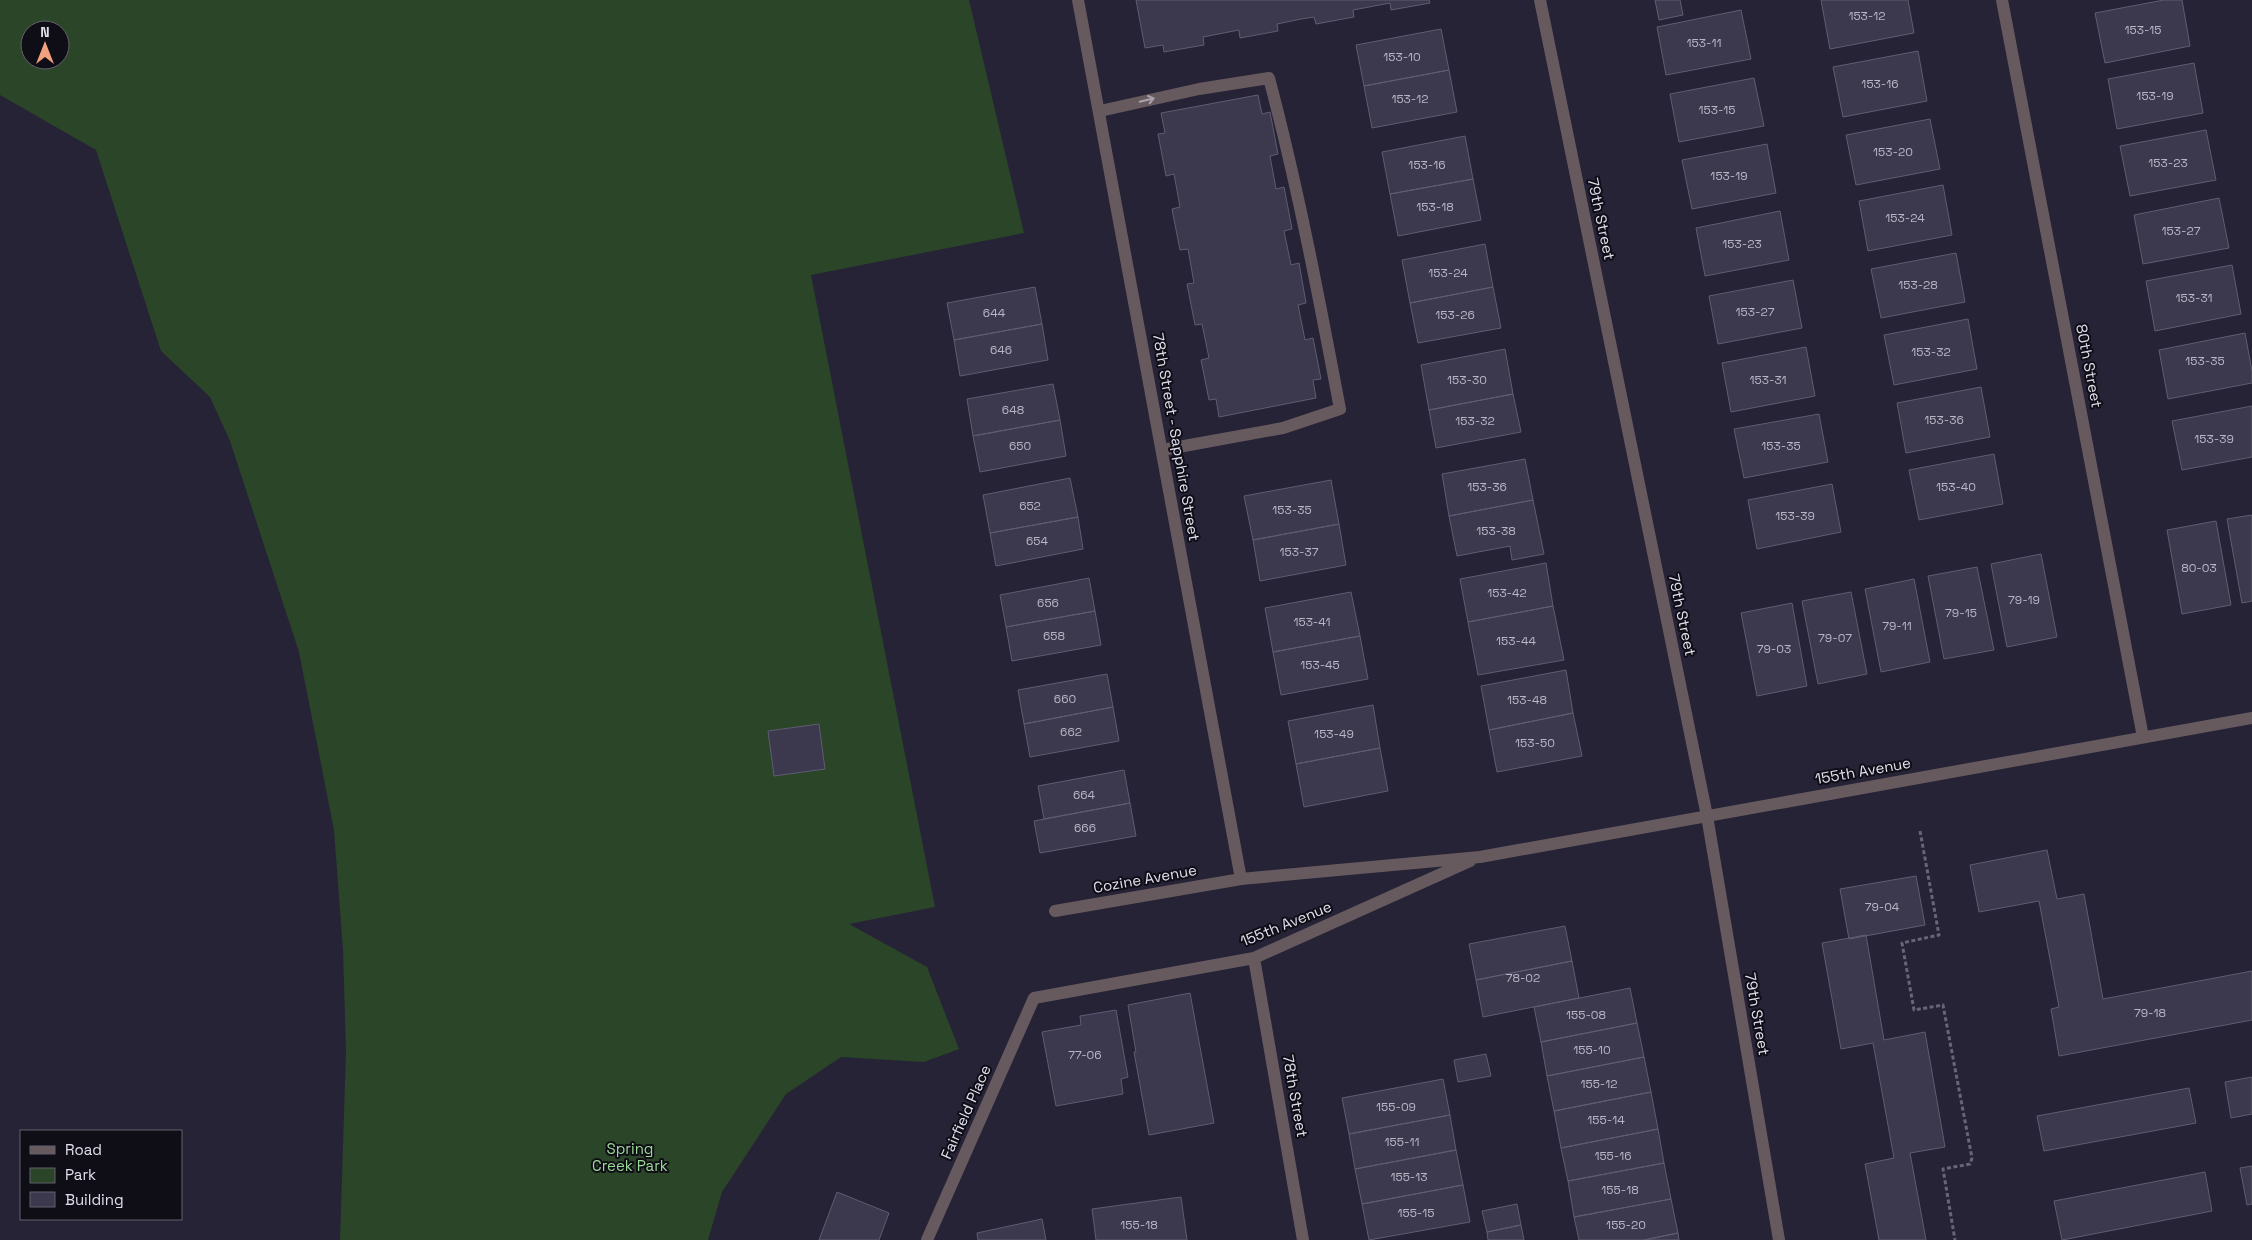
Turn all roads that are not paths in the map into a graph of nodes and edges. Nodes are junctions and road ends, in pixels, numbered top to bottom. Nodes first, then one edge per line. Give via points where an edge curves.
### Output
1 (1078, 0) edge
2 (1540, 0) edge
3 (2002, 0) edge
4 (1100, 111) junction
5 (1162, 450) junction
6 (2252, 718) edge
7 (2143, 737) junction
8 (1707, 816) junction
9 (1480, 857) junction
10 (1241, 879) junction
11 (1055, 911) dead end
12 (1254, 958) junction
13 (1034, 998) joint
14 (927, 1240) edge
15 (1303, 1240) edge
16 (1779, 1240) edge

1 - 4 street, 78th Street - Sapphire Street
2 - 8 street, 79th Street
3 - 7 street, 80th Street
4 - 5 street, 78th Street - Sapphire Street
4 -> 5 street via 1199,89 1269,78 1286,140 1340,409 1283,428
5 - 10 street, 78th Street - Sapphire Street
6 - 7 street, 155th Avenue
7 - 8 street, 155th Avenue
8 - 9 street, 155th Avenue
8 - 16 street, 79th Street
9 - 10 street, 155th Avenue
9 - 12 street, 155th Avenue
10 - 11 street, Cozine Avenue
12 - 13 street, 155th Avenue
12 - 15 street, 78th Street
13 - 14 street, Fairfield Place

